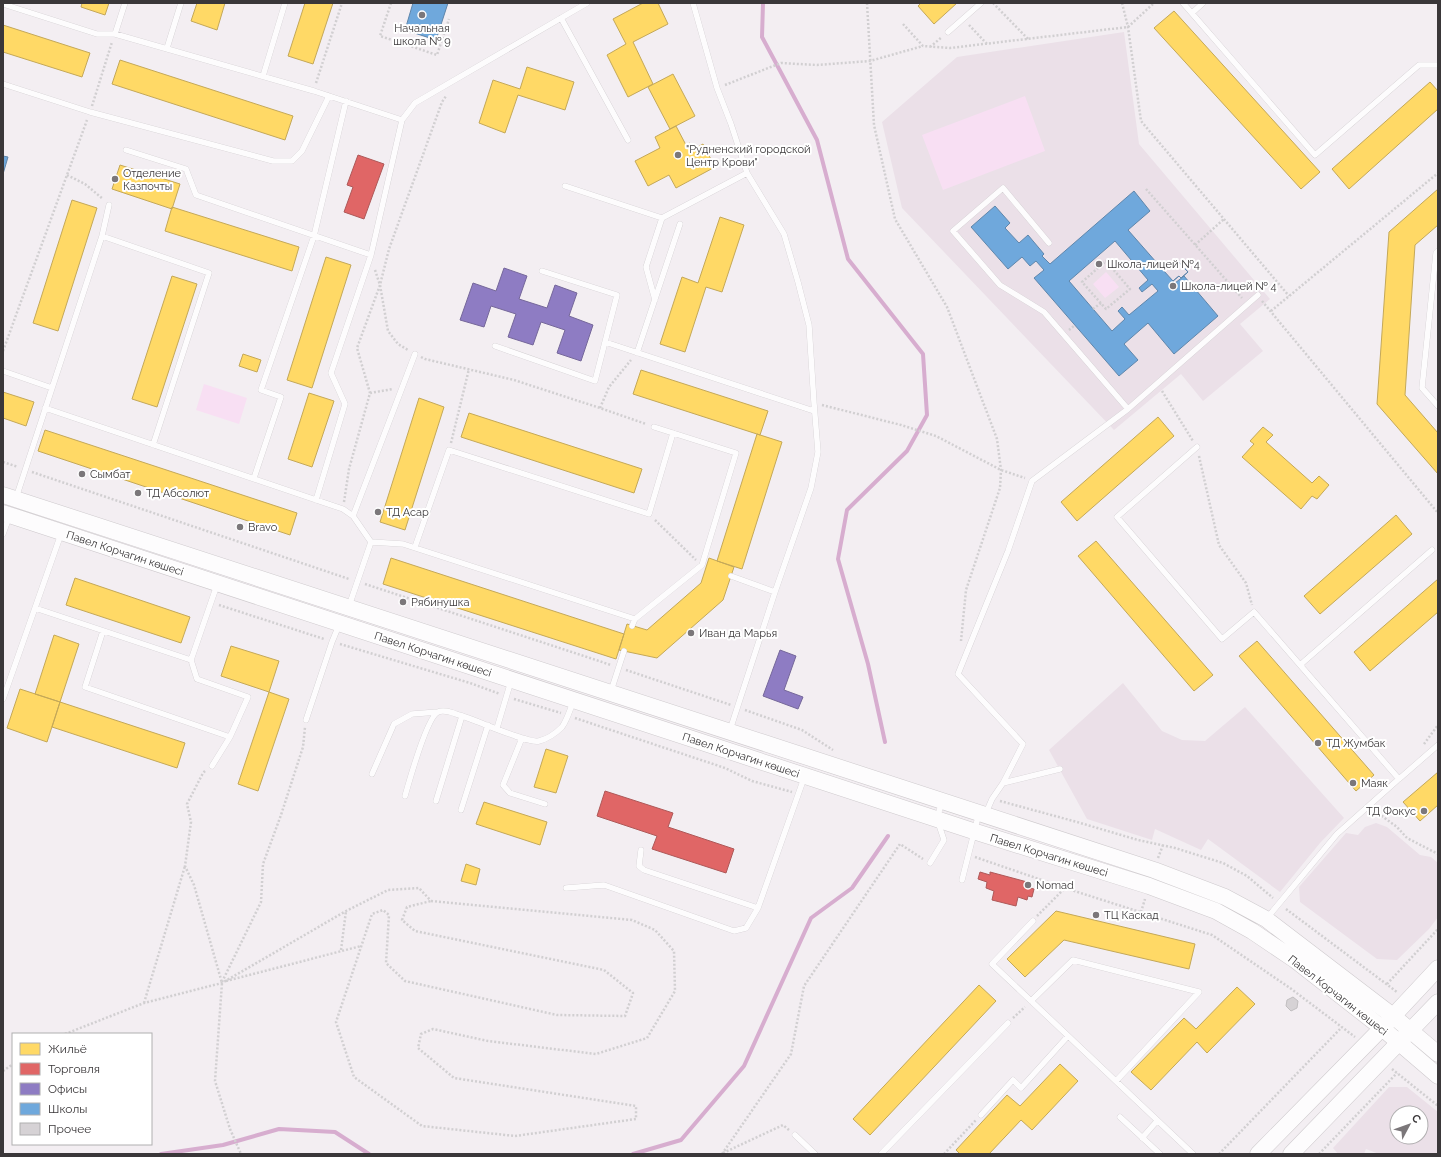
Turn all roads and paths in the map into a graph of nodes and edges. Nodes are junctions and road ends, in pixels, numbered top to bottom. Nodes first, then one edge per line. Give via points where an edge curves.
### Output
1 (125, 3) edge
2 (181, 3) edge
3 (285, 3) edge
4 (342, 3) edge
5 (391, 3) edge
6 (587, 3) edge
7 (693, 3) edge
8 (867, 3) edge
9 (980, 3) edge
10 (993, 3) edge
11 (1122, 3) edge
12 (1154, 3) edge
13 (1183, 3) edge
14 (1203, 3) edge
15 (5, 4) edge
16 (1192, 13) junction
17 (562, 18) junction
18 (449, 19) dead end
19 (963, 19) junction
20 (903, 24) dead end
21 (1128, 27) junction
22 (948, 32) joint
23 (115, 34) junction
24 (1028, 39) junction
25 (987, 44) junction
26 (923, 46) junction
27 (930, 47) junction
28 (167, 48) junction
29 (870, 61) junction
30 (1438, 65) edge
31 (263, 76) junction
32 (3, 84) edge
33 (717, 88) junction
34 (314, 91) junction
35 (329, 96) junction
36 (346, 101) junction
37 (442, 102) dead end
38 (402, 120) junction
39 (628, 140) dead end
40 (126, 150) dead end
41 (1438, 172) edge
42 (748, 173) junction
43 (565, 186) dead end
44 (1146, 189) dead end
45 (110, 205) joint
46 (662, 218) junction
47 (1224, 219) junction
48 (680, 224) dead end
49 (102, 236) junction
50 (314, 236) junction
51 (1049, 243) dead end
52 (1195, 245) junction
53 (1438, 251) edge
54 (371, 255) junction
55 (542, 271) dead end
56 (380, 285) junction
57 (1258, 295) joint
58 (1289, 296) junction
59 (655, 300) junction
60 (1101, 303) junction
61 (1247, 304) junction
62 (1093, 309) dead end
63 (1271, 312) junction
64 (605, 342) junction
65 (495, 346) dead end
66 (3, 351) edge
67 (637, 353) junction
68 (415, 354) junction
69 (469, 369) junction
70 (3, 371) edge
71 (1157, 384) junction
72 (402, 387) junction
73 (52, 388) junction
74 (370, 394) junction
75 (814, 403) junction
76 (1438, 406) edge
77 (45, 408) junction
78 (600, 408) junction
79 (1128, 409) junction
80 (814, 411) junction
81 (654, 427) joint
82 (673, 433) junction
83 (153, 445) junction
84 (1198, 447) junction
85 (449, 450) junction
86 (3, 462) edge
87 (25, 470) junction
88 (1000, 470) junction
89 (254, 478) junction
90 (1032, 481) junction
91 (9, 497) edge
92 (316, 500) junction
93 (343, 509) junction
94 (1438, 513) edge
95 (7, 514) edge
96 (649, 514) junction
97 (353, 516) junction
98 (61, 532) junction
99 (3, 534) edge
100 (371, 542) junction
101 (415, 547) junction
102 (1432, 550) dead end
103 (222, 566) junction
104 (704, 566) junction
105 (731, 576) dead end
106 (357, 581) junction
107 (217, 583) junction
108 (775, 592) junction
109 (348, 607) junction
110 (35, 608) junction
111 (1254, 612) junction
112 (635, 619) junction
113 (340, 623) junction
114 (632, 626) dead end
115 (103, 631) junction
116 (961, 643) dead end
117 (624, 651) dead end
118 (487, 652) junction
119 (191, 660) junction
120 (1300, 665) junction
121 (618, 668) junction
122 (482, 670) junction
123 (512, 679) junction
124 (610, 693) junction
125 (3, 699) edge
126 (574, 700) junction
127 (738, 707) junction
128 (438, 712) junction
129 (462, 716) junction
130 (306, 720) joint
131 (488, 725) junction
132 (1438, 725) edge
133 (497, 728) junction
134 (802, 730) dead end
135 (730, 732) junction
136 (230, 737) junction
137 (522, 738) junction
138 (1438, 745) edge
139 (1419, 750) dead end
140 (212, 766) joint
141 (1060, 769) dead end
142 (372, 774) dead end
143 (1405, 774) junction
144 (805, 776) junction
145 (1003, 783) junction
146 (405, 796) dead end
147 (942, 801) junction
148 (436, 802) dead end
149 (545, 804) dead end
150 (1369, 806) junction
151 (461, 810) dead end
152 (982, 814) junction
153 (937, 819) junction
154 (973, 831) junction
155 (641, 850) dead end
156 (968, 854) junction
157 (1438, 854) edge
158 (930, 864) joint
159 (185, 866) junction
160 (962, 880) dead end
161 (566, 888) dead end
162 (1065, 888) junction
163 (431, 901) junction
164 (758, 908) junction
165 (346, 911) junction
166 (1266, 919) junction
167 (1033, 921) joint
168 (1438, 929) edge
169 (361, 946) junction
170 (341, 950) junction
171 (1300, 954) junction
172 (1438, 968) edge
173 (222, 983) junction
174 (1387, 984) dead end
175 (1031, 1001) junction
176 (1438, 1002) edge
177 (144, 1003) junction
178 (1393, 1016) junction
179 (1008, 1023) joint
180 (1382, 1028) junction
181 (1410, 1030) junction
182 (68, 1033) edge
183 (1068, 1036) junction
184 (1398, 1042) junction
185 (1438, 1054) edge
186 (12, 1065) edge
187 (3, 1071) edge
188 (1397, 1073) dead end
189 (1438, 1076) edge
190 (1116, 1081) junction
191 (981, 1116) joint
192 (1120, 1117) dead end
193 (1158, 1121) junction
194 (795, 1135) joint
195 (1142, 1138) junction
196 (241, 1154) edge
197 (722, 1154) edge
198 (815, 1154) edge
199 (881, 1154) edge
200 (944, 1154) edge
201 (1160, 1154) edge
202 (1193, 1154) edge
203 (1219, 1154) edge
204 (1258, 1154) edge
205 (1291, 1154) edge
206 (1319, 1154) edge

1 - 23 lane
2 - 28 lane
3 - 31 lane
4 - 34 path
5 - 18 path via 380,36 437,55
6 - 17 lane
7 - 33 lane
8 - 29 path
9 - 19 lane
10 - 24 path
11 - 21 path
12 - 21 path
13 - 16 lane
14 - 16 lane
15 - 23 lane via 97,34
16 - 30 lane via 1316,155 1419,65
17 - 38 lane via 414,103
17 - 39 lane
19 - 22 lane
19 - 25 path
20 - 26 path
21 - 24 path
21 - 47 path via 1141,121
22 - 27 path
23 - 28 lane
24 - 25 path
25 - 27 path via 950,48
26 - 27 path
26 - 29 path
28 - 31 lane
29 - 33 path via 817,65 781,63
29 - 88 path via 874,125 895,219 947,307 997,439
31 - 34 lane
32 - 35 lane via 90,112 273,161 292,161 302,151
33 - 42 lane
34 - 35 lane
35 - 36 lane
36 - 38 lane
36 - 50 lane
37 - 56 path via 389,249
38 - 54 lane
40 - 50 lane via 186,169 196,195
41 - 58 path
42 - 46 lane
42 - 75 lane via 784,234 798,282 809,325
43 - 46 lane
44 - 52 path
45 - 49 lane
45 - 66 path via 85,184 67,175
46 - 59 lane via 646,267
47 - 52 path
47 - 58 path
48 - 59 lane
49 - 73 lane
49 - 83 lane via 208,273
50 - 54 lane
50 - 89 lane via 261,390 281,397
51 - 79 lane via 1003,188 953,231 1000,285 1044,312
52 - 61 path
53 - 76 lane via 1422,388
54 - 92 lane via 330,373 345,404
55 - 64 lane via 617,295
56 - 68 path via 388,331 398,344
56 - 74 path via 356,348
57 - 61 lane
57 - 63 path
58 - 63 path
59 - 67 lane
60 - 60 path via 1106,309 1130,288 1106,261 1082,282
60 - 62 path
61 - 71 lane
63 - 94 path
64 - 65 lane via 595,381
64 - 67 lane
67 - 78 path via 609,387
67 - 80 lane
68 - 69 path via 425,359
68 - 72 lane
69 - 78 path via 514,380
69 - 85 path
70 - 73 lane
71 - 79 lane
71 - 84 path
72 - 74 path
72 - 97 lane
73 - 77 lane
74 - 93 path via 349,469
75 - 80 lane
75 - 88 path via 936,436
77 - 83 lane
77 - 87 lane
78 - 81 path
79 - 90 lane
80 - 108 lane via 818,452 811,488
81 - 82 lane
82 - 96 lane
82 - 104 lane via 736,453
83 - 89 lane
84 - 111 path via 1219,545 1246,583
84 - 111 lane via 1116,517 1222,639
85 - 96 lane
85 - 101 lane
86 - 87 path
87 - 91 lane
87 - 106 path
88 - 90 path
88 - 116 path via 1000,488 966,590
89 - 92 lane
90 - 145 lane via 1008,551 958,674 1023,744
91 - 103 street, Павел Корчагин көшесі
92 - 93 lane
93 - 97 lane
95 - 98 street, Павел Корчагин көшесі
95 - 99 lane
96 - 104 path
97 - 100 lane
98 - 107 street, Павел Корчагин көшесі
98 - 110 lane
100 - 101 lane
100 - 106 lane
101 - 112 lane
102 - 120 lane
103 - 107 street
103 - 109 street, Павел Корчагин көшесі
104 - 112 lane
105 - 108 lane
106 - 109 lane
106 - 121 path
107 - 113 street, Павел Корчагин көшесі
107 - 119 lane
108 - 127 lane
109 - 118 street, Павел Корчагин көшесі
110 - 115 lane
110 - 125 lane
111 - 120 lane
112 - 114 lane
113 - 122 street, Павел Корчагин көшесі
113 - 130 lane
115 - 119 lane
115 - 136 lane via 85,687
117 - 121 lane
118 - 122 street
118 - 124 street, Павел Корчагин көшесі
119 - 136 lane via 197,680 248,698
120 - 143 lane via 1399,779
121 - 124 lane
121 - 127 path
122 - 123 street, Павел Корчагин көшесі
123 - 126 street, Павел Корчагин көшесі
123 - 133 lane
124 - 135 street, Павел Корчагин көшесі
126 - 137 lane via 563,726 554,734 538,742
126 - 144 street, Павел Корчагин көшесі
127 - 134 path
127 - 135 lane
128 - 129 lane
128 - 142 lane via 412,714 394,724
128 - 146 lane via 432,717
129 - 131 lane
129 - 148 lane
130 - 173 path via 303,747 263,864 261,902
131 - 133 lane
131 - 151 lane
132 - 139 path
133 - 137 lane
135 - 147 street, Павел Корчагин көшесі
136 - 140 lane
137 - 149 lane via 503,785 510,792
138 - 143 lane
140 - 159 path via 203,773 187,804 191,822
141 - 145 lane
143 - 150 lane
144 - 153 street, Павел Корчагин көшесі
144 - 164 lane
145 - 152 lane
147 - 152 street, Павел Корчагин көшесі
147 - 153 lane
150 - 157 path via 1407,838
150 - 166 lane via 1337,834
152 - 154 lane
152 - 166 street, Павел Корчагин көшесі via 1154,870 1225,897
153 - 154 street, Павел Корчагин көшесі
153 - 158 lane via 944,840
154 - 156 lane
154 - 171 street, Павел Корчагин көшесі via 1149,886 1216,911
155 - 164 lane via 639,866 644,870
156 - 160 lane
156 - 162 path
158 - 197 path via 900,844 804,986 791,1054
159 - 173 path via 194,885
159 - 177 path
161 - 164 lane via 604,885 734,931 746,928
162 - 167 path
162 - 203 path via 1212,935 1342,1027
163 - 165 path via 419,888 388,890
163 - 169 path via 406,907 402,920 415,931 604,970 633,994 625,1016 557,1015 405,981 386,963 390,915 383,910 372,914
163 - 169 path via 632,920 655,930 674,951 675,991 647,1038 596,1054 488,1042 433,1028 421,1034 418,1048 454,1078 636,1106 636,1119 515,1136 422,1126 354,1077 336,1022
165 - 170 path
165 - 173 path
166 - 171 street, Павел Корчагин көшесі
167 - 175 lane via 992,964
168 - 174 path
169 - 170 path
170 - 173 path
171 - 178 street, Павел Корчагин көшесі
171 - 180 street, Павел Корчагин көшесі
172 - 178 street
173 - 177 path
173 - 196 path via 215,1081
175 - 179 path
175 - 183 lane
175 - 190 lane via 1073,960 1199,992
176 - 181 street
177 - 182 path
178 - 180 street
178 - 181 street, Павел Корчагин көшесі
179 - 199 lane
180 - 184 street, Павел Корчагин көшесі
180 - 204 street
181 - 184 street
181 - 185 street, Павел Корчагин көшесі
183 - 190 lane
183 - 191 lane via 1020,1088 1013,1080
184 - 189 street, Павел Корчагин көшесі
184 - 205 street
186 - 187 path
188 - 206 path
190 - 193 lane
191 - 200 path
192 - 195 lane
193 - 195 lane
193 - 202 lane
194 - 197 path via 783,1125
194 - 198 lane
195 - 201 lane

